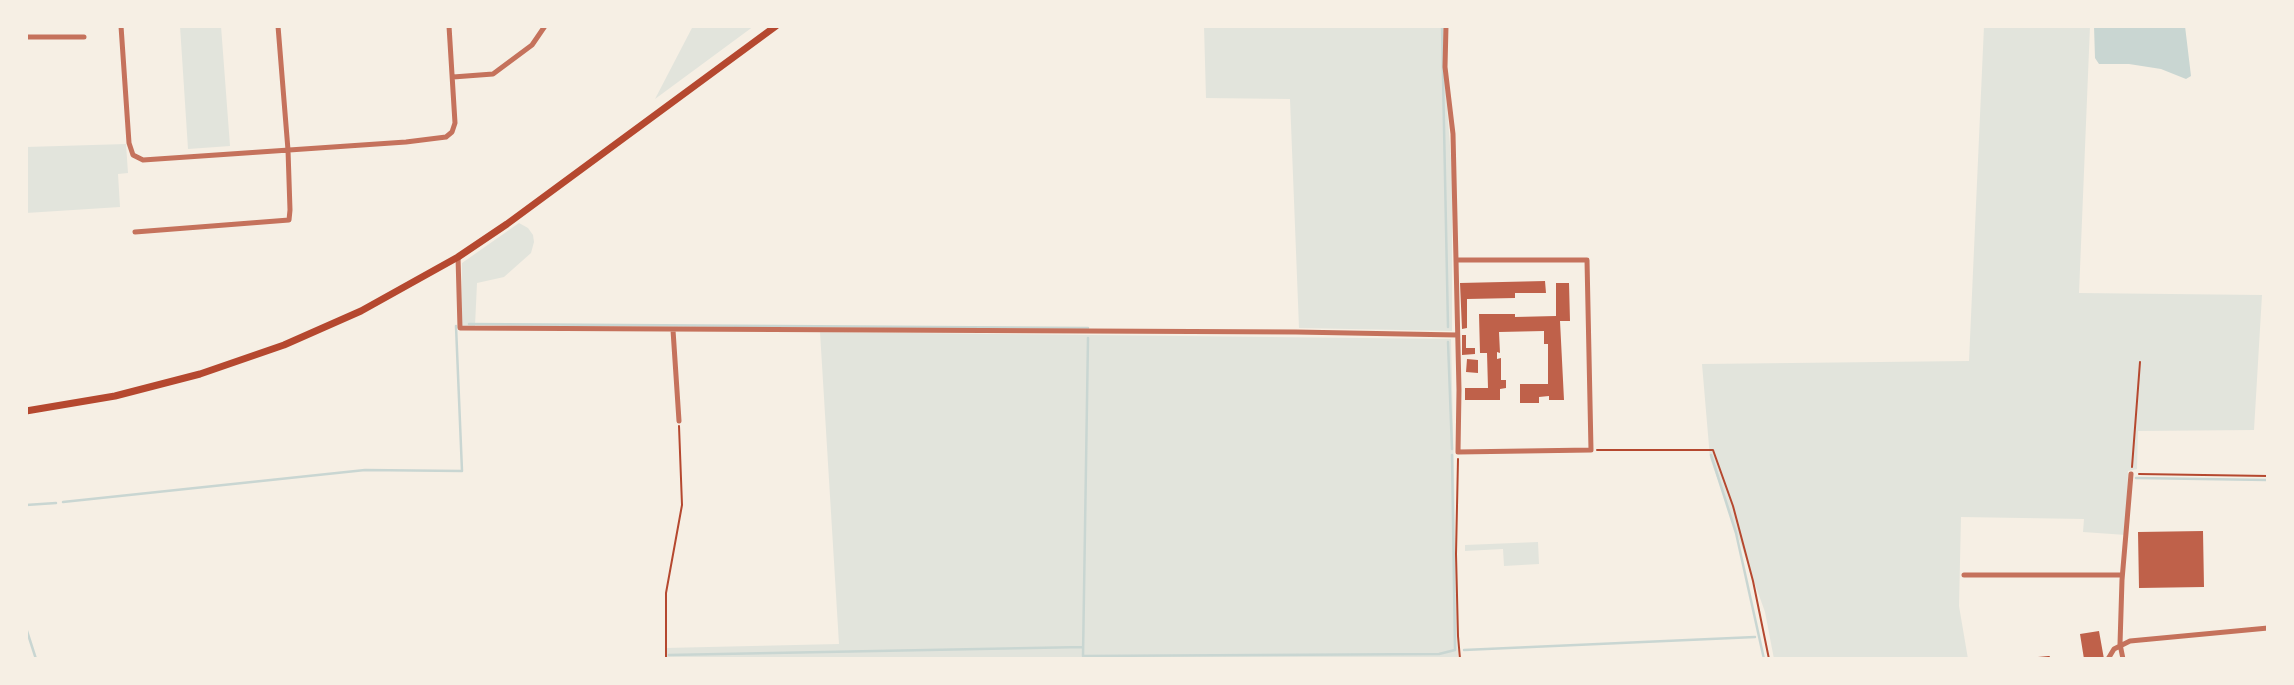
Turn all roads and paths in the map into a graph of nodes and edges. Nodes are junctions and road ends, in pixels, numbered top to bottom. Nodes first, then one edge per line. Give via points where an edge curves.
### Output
1 (121, 26) edge
2 (278, 26) edge
3 (450, 26) edge
4 (545, 26) edge
5 (776, 26) edge
6 (1446, 26) edge
7 (84, 37) dead end
8 (26, 38) edge
9 (452, 77) junction
10 (288, 150) junction
11 (135, 232) dead end
12 (458, 257) junction
13 (1456, 260) junction
14 (673, 330) junction
15 (1457, 335) junction
16 (2140, 362) dead end
17 (26, 411) edge
18 (679, 421) joint
19 (1591, 450) junction
20 (1458, 452) junction
21 (2131, 474) junction
22 (2268, 476) edge
23 (2122, 575) junction
24 (1964, 576) dead end
25 (2268, 628) edge
26 (2120, 644) junction
27 (2049, 657) dead end
28 (666, 659) edge
29 (1460, 659) edge
30 (1769, 659) edge
31 (2028, 659) edge
32 (2108, 659) edge
33 (2123, 659) edge

1 - 10 street via 129,142 133,154 144,160
2 - 10 street
3 - 9 street
4 - 9 street via 532,44 493,74
5 - 12 main road
6 - 13 street via 1445,67 1453,134
7 - 8 street
9 - 10 street via 455,123 446,137
10 - 11 street via 290,210 286,222
12 - 14 street via 460,328
12 - 17 main road via 361,311 254,356 137,392
13 - 15 street
13 - 19 street via 1587,260
14 - 15 street
14 - 18 street
15 - 20 street
16 - 21 path
18 - 28 path via 682,501 666,593
19 - 20 street
19 - 30 path via 1713,450 1751,572
20 - 29 path via 1456,554
21 - 22 path
21 - 23 street
23 - 24 street
23 - 26 street
25 - 26 street
26 - 32 street
26 - 33 street
27 - 31 path

